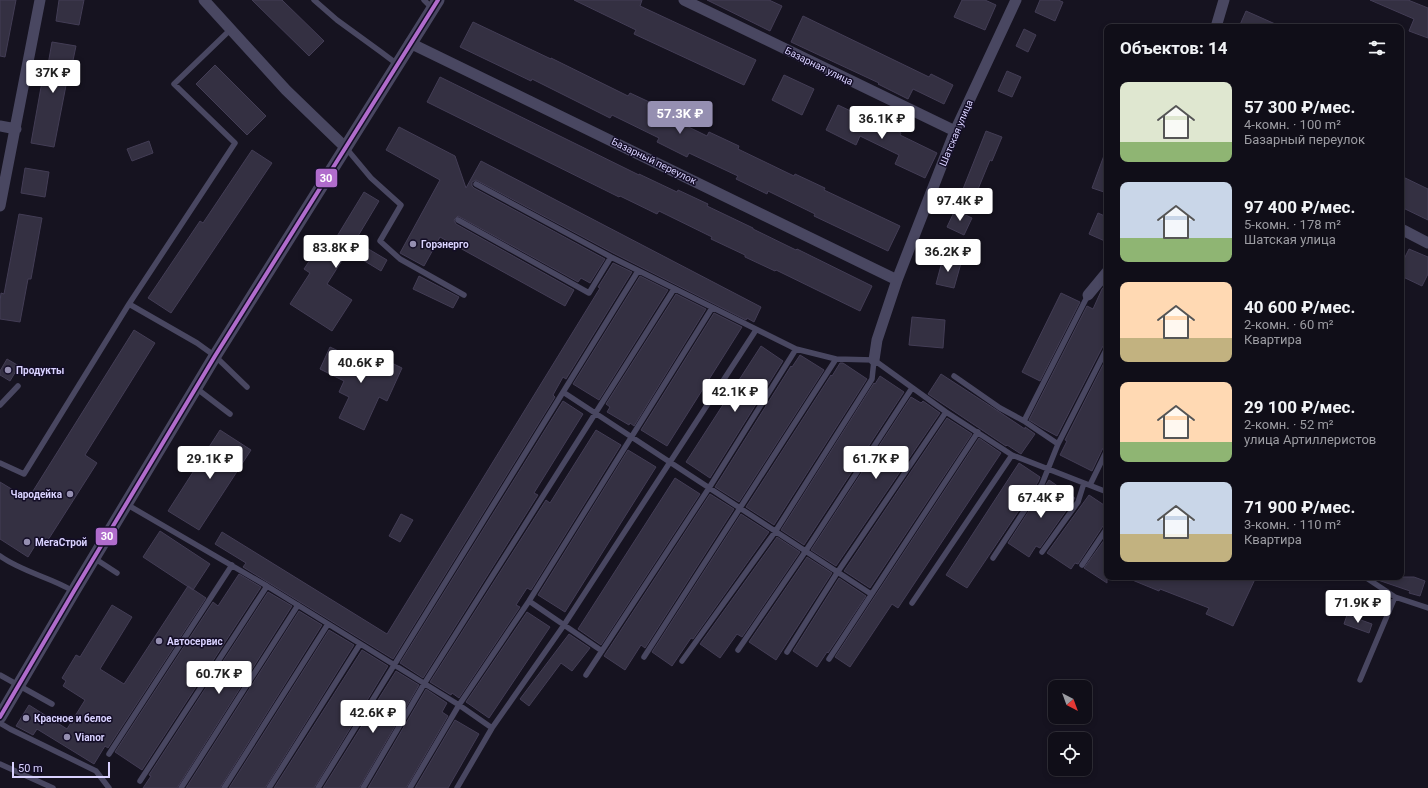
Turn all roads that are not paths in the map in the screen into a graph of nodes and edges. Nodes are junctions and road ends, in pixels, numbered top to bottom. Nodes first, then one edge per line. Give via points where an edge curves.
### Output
1 (40, 0) edge
2 (204, 0) edge
3 (314, 0) edge
4 (684, 0) edge
5 (1016, 0) edge
6 (1224, 0) edge
7 (431, 3) edge
8 (1217, 24) edge
9 (230, 30) junction
10 (410, 43) junction
11 (397, 65) junction
12 (0, 126) edge
13 (16, 129) junction
14 (955, 131) junction
15 (346, 148) junction
16 (476, 184) dead end
17 (0, 206) edge
18 (458, 220) dead end
19 (1404, 230) edge
20 (1428, 242) edge
21 (611, 257) junction
22 (638, 271) junction
23 (1104, 276) edge
24 (897, 280) junction
25 (674, 289) junction
26 (464, 295) dead end
27 (1088, 295) joint
28 (129, 304) junction
29 (712, 308) junction
30 (756, 330) junction
31 (796, 349) junction
32 (1104, 354) edge
33 (215, 356) junction
34 (836, 359) junction
35 (874, 360) junction
36 (954, 376) dead end
37 (18, 386) dead end
38 (247, 387) dead end
39 (195, 388) junction
40 (912, 388) junction
41 (563, 392) junction
42 (0, 405) edge
43 (946, 412) junction
44 (596, 413) junction
45 (230, 414) dead end
46 (1024, 421) junction
47 (978, 432) junction
48 (631, 436) junction
49 (1058, 444) junction
50 (1012, 455) junction
51 (1104, 455) edge
52 (670, 462) junction
53 (0, 463) edge
54 (1049, 469) junction
55 (1087, 484) junction
56 (709, 488) junction
57 (1104, 491) edge
58 (126, 504) junction
59 (739, 508) junction
60 (775, 532) junction
61 (1104, 532) edge
62 (805, 552) junction
63 (1042, 552) dead end
64 (0, 556) edge
65 (94, 558) junction
66 (993, 558) dead end
67 (232, 565) junction
68 (1082, 565) dead end
69 (117, 573) dead end
70 (837, 573) junction
71 (1370, 580) edge
72 (266, 586) junction
73 (74, 591) junction
74 (871, 594) junction
75 (1395, 597) junction
76 (529, 601) junction
77 (912, 603) dead end
78 (298, 605) junction
79 (1428, 608) edge
80 (328, 624) junction
81 (564, 626) junction
82 (360, 644) junction
83 (738, 650) dead end
84 (602, 651) junction
85 (787, 652) dead end
86 (644, 657) dead end
87 (829, 659) dead end
88 (682, 660) dead end
89 (394, 665) junction
90 (0, 675) edge
91 (586, 675) dead end
92 (1360, 680) dead end
93 (424, 684) junction
94 (19, 685) junction
95 (52, 704) dead end
96 (459, 705) junction
97 (0, 717) edge
98 (0, 723) edge
99 (492, 728) junction
100 (109, 754) dead end
101 (0, 764) edge
102 (140, 781) dead end
103 (54, 788) edge
104 (109, 788) edge
105 (181, 788) edge
106 (224, 788) edge
107 (269, 788) edge
108 (318, 788) edge
109 (363, 788) edge
110 (410, 788) edge
111 (457, 788) edge

1 - 13 street
2 - 9 street
3 - 11 lane
4 - 14 street, Базарная улица
5 - 14 street, Шатская улица
6 - 8 street
7 - 10 street
9 - 15 street via 286,90
9 - 28 lane via 174,84 235,143
10 - 11 street
10 - 24 street, Базарный переулок
11 - 15 street
12 - 13 street
13 - 17 street
14 - 24 street, Шатская улица
15 - 26 lane via 371,178 401,205 380,241 400,259
15 - 33 street
16 - 21 lane
18 - 21 lane via 589,293
19 - 20 street
21 - 22 lane
22 - 25 lane
22 - 41 lane
23 - 27 street
24 - 35 street, Шатская улица via 877,340
25 - 29 lane
25 - 44 lane
27 - 46 lane
28 - 33 lane
28 - 53 lane via 24,474
29 - 30 lane
29 - 48 lane
30 - 31 lane
30 - 52 lane
31 - 34 lane
31 - 56 lane
32 - 49 lane
33 - 38 lane
33 - 39 street
34 - 35 lane
34 - 59 lane
35 - 40 lane
35 - 60 lane via 872,379
36 - 46 lane via 1000,408
37 - 42 lane
39 - 45 lane
39 - 58 street
40 - 43 lane
40 - 62 lane
41 - 44 lane
41 - 89 lane
43 - 47 lane
43 - 70 lane
44 - 48 lane
44 - 93 lane
46 - 49 lane
47 - 50 lane
47 - 74 lane
48 - 52 lane
48 - 76 lane
49 - 54 lane
50 - 54 lane
50 - 77 lane
51 - 55 lane
52 - 56 lane
52 - 81 lane
54 - 55 lane
54 - 66 lane via 1042,484
55 - 57 lane
55 - 63 lane via 1078,502
56 - 59 lane
56 - 84 lane
58 - 65 street
58 - 67 lane
59 - 60 lane
59 - 86 lane
60 - 62 lane
60 - 88 lane
61 - 68 lane
62 - 70 lane
62 - 83 lane
64 - 73 lane via 11,564
65 - 69 lane
65 - 73 street
67 - 72 lane
67 - 100 lane
70 - 74 lane
70 - 85 lane
71 - 75 lane
72 - 78 lane
72 - 102 lane
73 - 94 street
74 - 87 lane
75 - 79 lane
75 - 92 lane
76 - 81 lane
76 - 96 lane
78 - 80 lane
78 - 105 lane
80 - 82 lane
80 - 106 lane
81 - 84 lane
81 - 99 lane
82 - 89 lane
82 - 107 lane
84 - 91 lane
89 - 93 lane
89 - 108 lane
90 - 94 lane
93 - 96 lane
93 - 109 lane
94 - 95 lane
94 - 97 street
96 - 99 lane
96 - 110 lane
98 - 104 lane via 96,770
99 - 111 lane
101 - 103 lane

